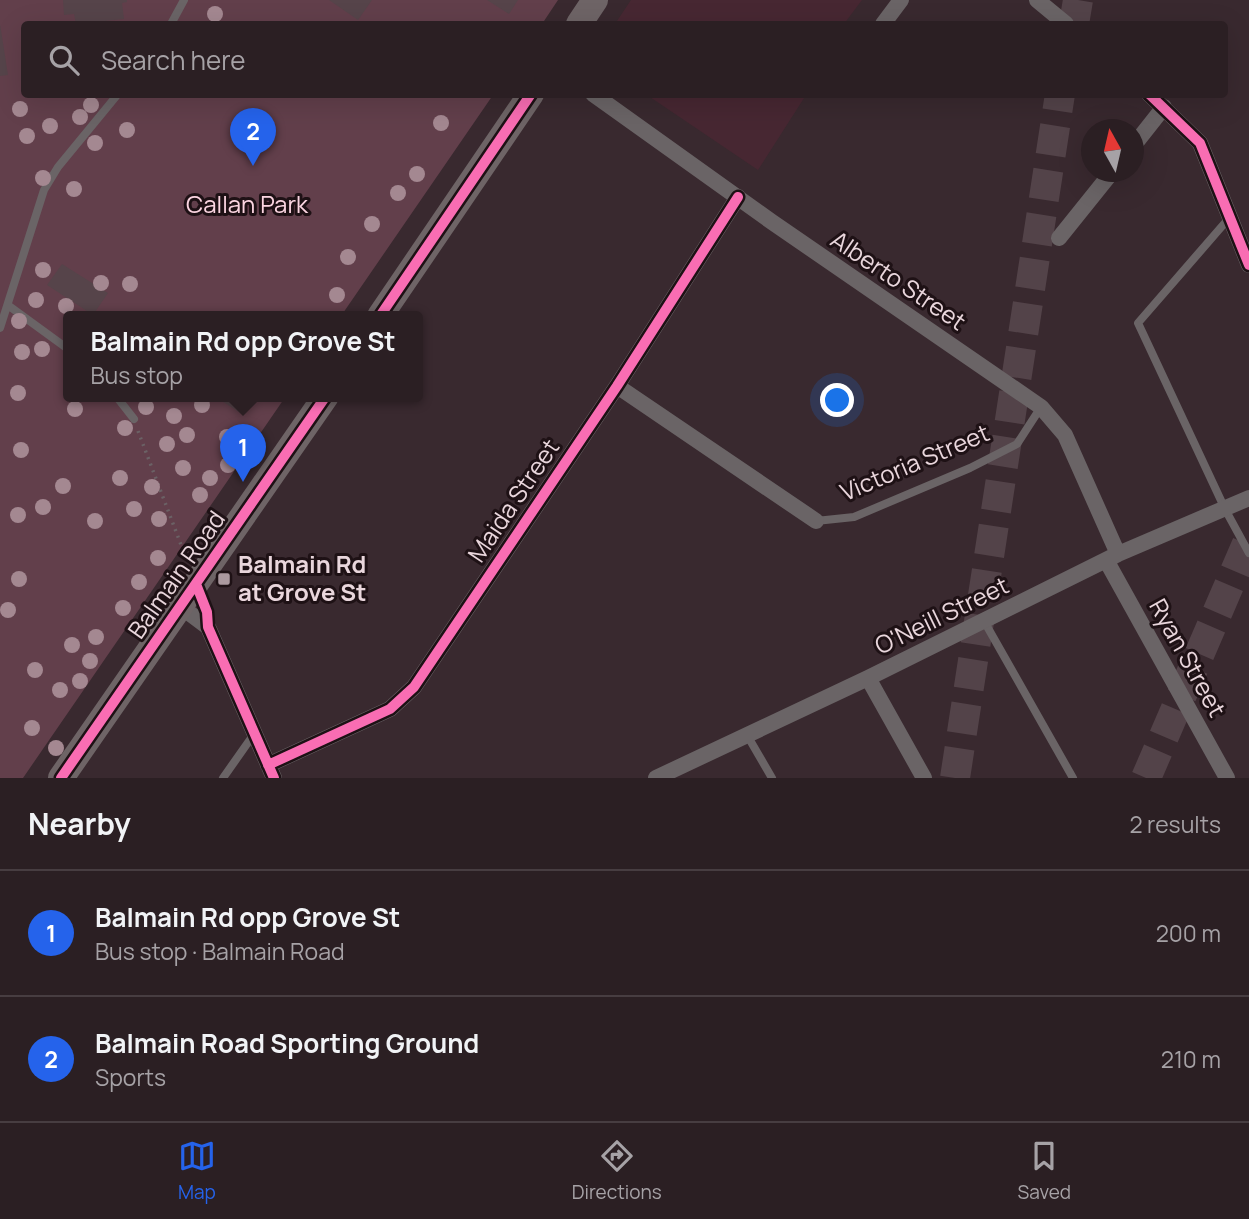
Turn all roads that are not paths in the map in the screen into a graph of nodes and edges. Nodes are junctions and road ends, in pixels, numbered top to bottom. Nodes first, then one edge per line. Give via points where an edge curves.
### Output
1 (184, 0) edge
2 (596, 0) edge
3 (901, 0) edge
4 (1037, 0) edge
5 (173, 21) edge
6 (581, 21) edge
7 (885, 21) edge
8 (1062, 21) edge
9 (115, 98) edge
10 (528, 98) edge
11 (599, 98) edge
12 (1154, 98) edge
13 (1164, 107) junction
14 (1144, 132) edge
15 (1104, 182) edge
16 (738, 197) junction
17 (1230, 217) junction
18 (1059, 239) dead end
19 (1249, 264) edge
20 (9, 306) junction
21 (383, 311) edge
22 (0, 328) edge
23 (63, 345) edge
24 (617, 386) junction
25 (121, 402) edge
26 (322, 402) edge
27 (1041, 407) junction
28 (134, 419) road end
29 (1249, 498) edge
30 (1225, 509) junction
31 (816, 521) joint
32 (1249, 553) edge
33 (1112, 557) junction
34 (180, 606) junction
35 (984, 621) junction
36 (868, 678) junction
37 (254, 734) junction
38 (747, 735) junction
39 (271, 771) edge
40 (61, 778) edge
41 (223, 778) edge
42 (656, 778) edge
43 (772, 778) edge
44 (924, 778) edge
45 (1073, 778) edge
46 (1227, 778) edge

1 - 5 lane
2 - 6 main road
3 - 7 street
4 - 8 street
9 - 20 lane via 44,190
10 - 21 main road
11 - 16 street, Alberto Street
12 - 13 street
13 - 14 street
13 - 17 street via 1200,143
15 - 18 street
16 - 24 street, Maida Street
16 - 27 street, Alberto Street
17 - 19 street
17 - 30 lane via 1138,323
20 - 22 lane
20 - 23 lane
24 - 31 street, Victoria Street
24 - 39 street, Maida Street via 403,699
25 - 28 lane
26 - 34 main road, Balmain Road
27 - 31 lane, Victoria Street via 1017,444 970,468 855,517
27 - 33 street, Alberto Street via 1065,435
29 - 30 street, O'Neill Street
30 - 32 lane
30 - 33 street, O'Neill Street
33 - 35 street, O'Neill Street
33 - 46 street, Ryan Street
34 - 37 street via 208,627
34 - 40 main road, Balmain Road
35 - 36 street, O'Neill Street
35 - 45 lane
36 - 38 street, O'Neill Street
36 - 44 street
37 - 39 street
37 - 41 lane
38 - 42 street, O'Neill Street
38 - 43 lane

